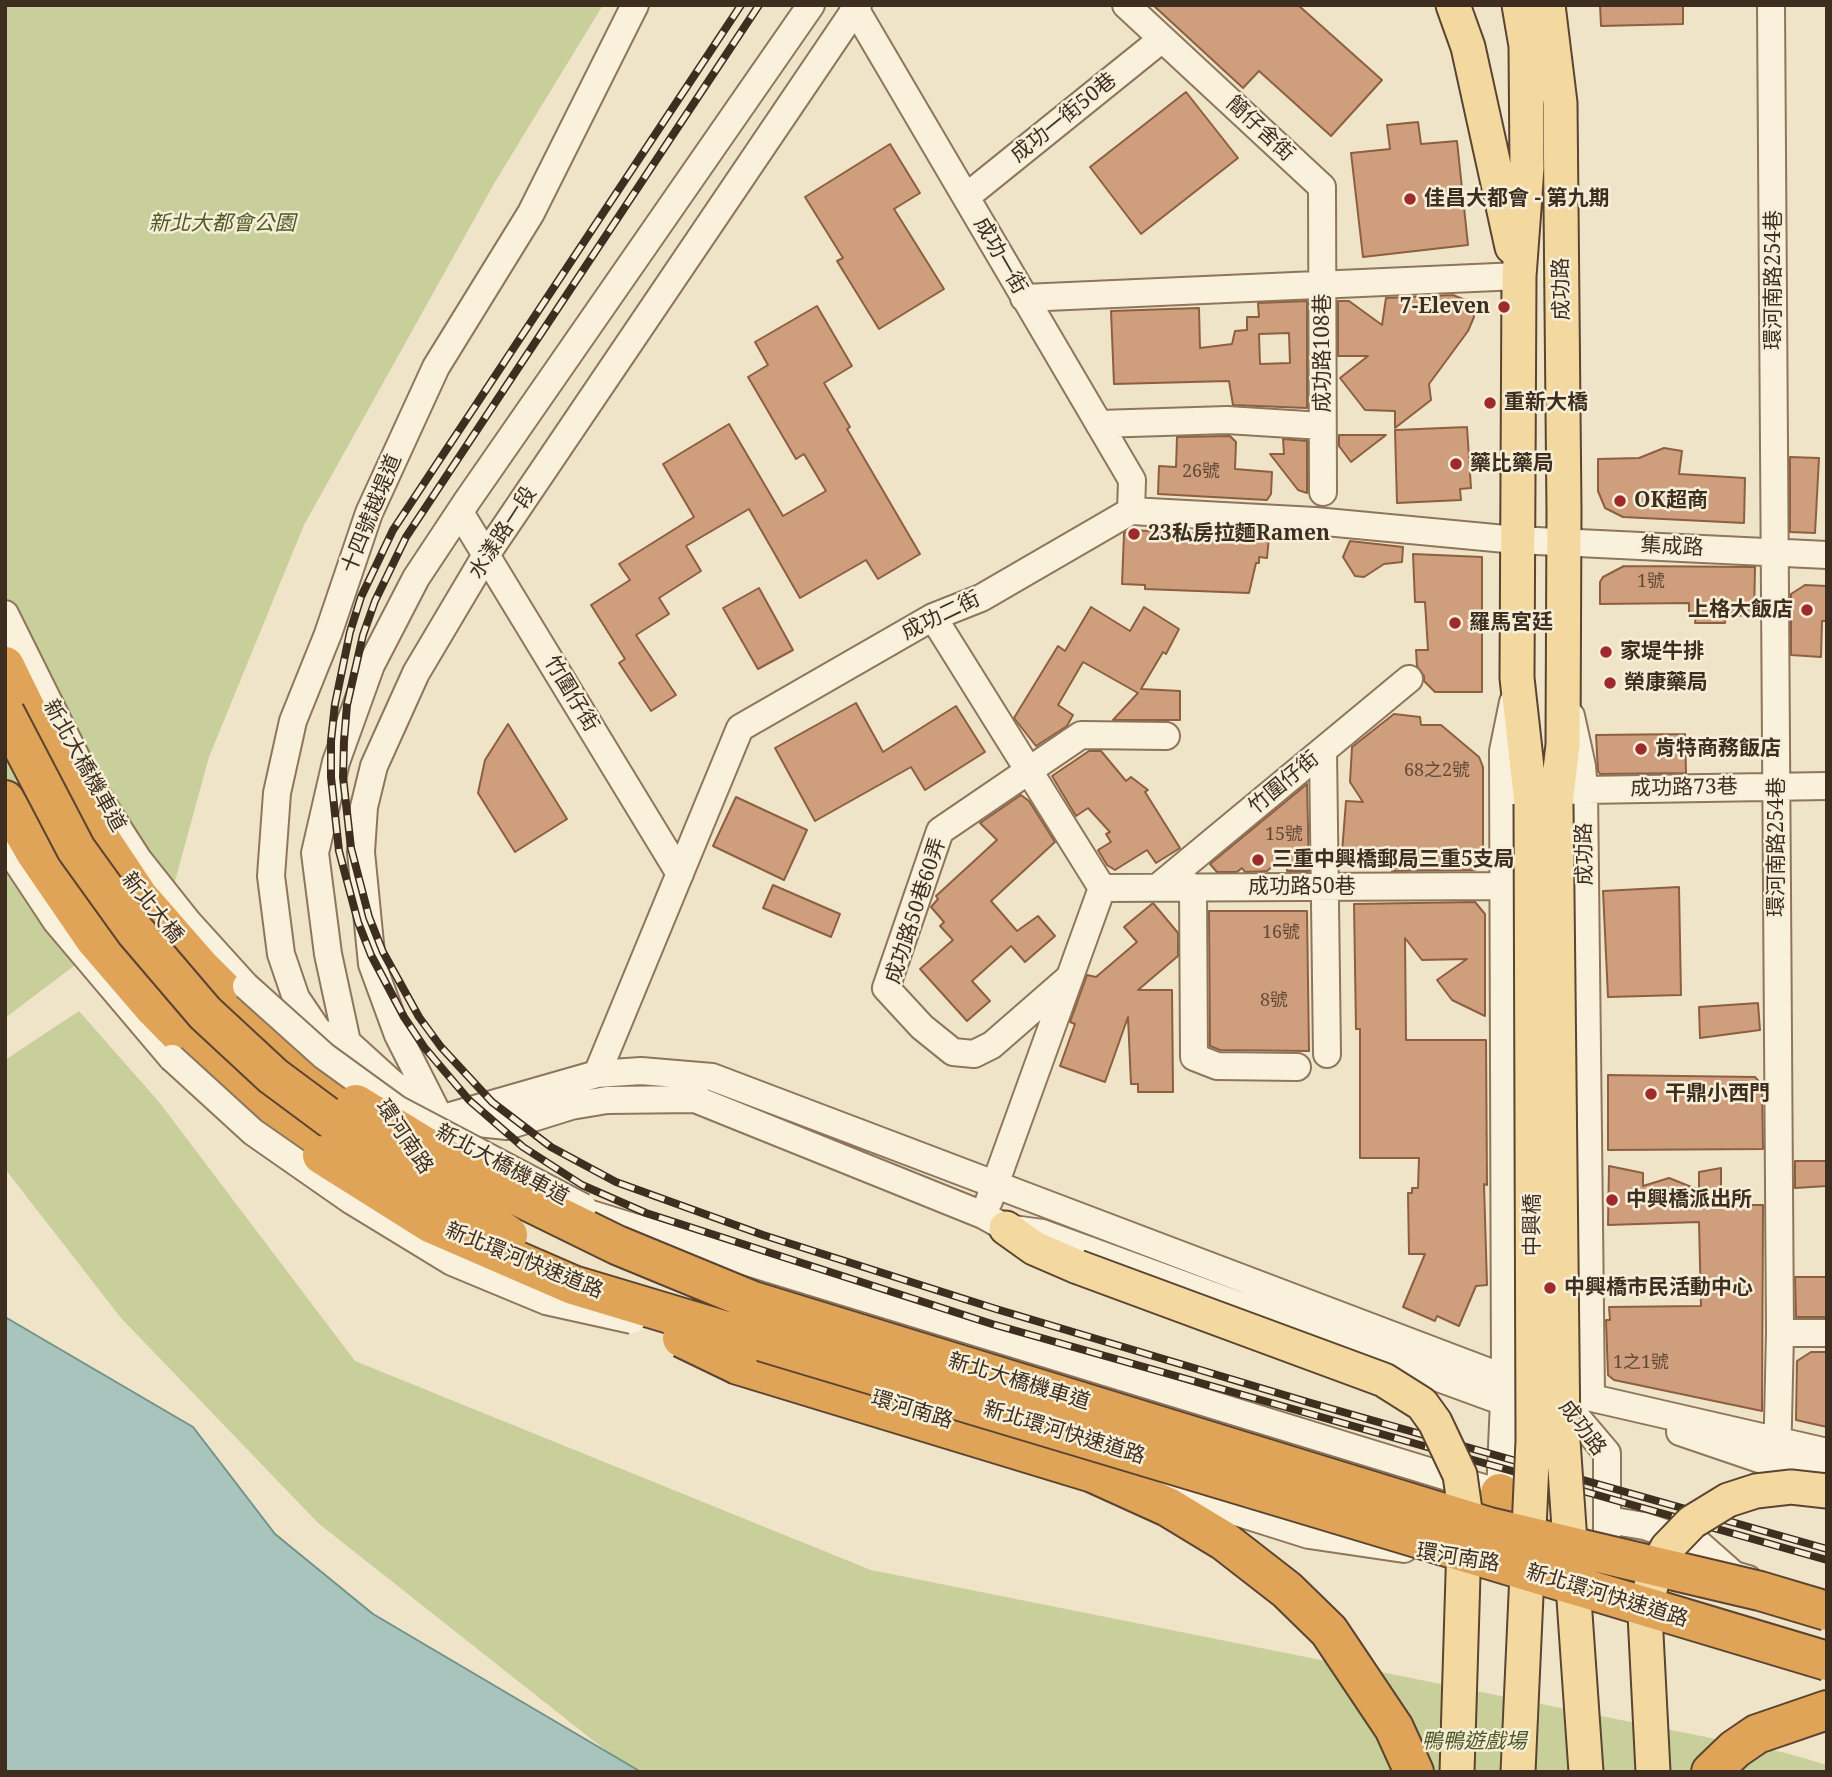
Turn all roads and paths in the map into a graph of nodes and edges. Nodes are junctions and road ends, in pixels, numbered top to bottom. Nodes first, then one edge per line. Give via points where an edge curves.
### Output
1 (635, 5) edge
2 (811, 5) edge
3 (1126, 5) edge
4 (1452, 5) edge
5 (1519, 5) edge
6 (1548, 5) edge
7 (1554, 5) edge
8 (1771, 5) edge
9 (856, 7) edge
10 (1162, 39) junction
11 (1553, 52) junction
12 (966, 197) junction
13 (1519, 276) junction
14 (1321, 284) junction
15 (1024, 298) junction
16 (1099, 424) junction
17 (1322, 426) junction
18 (1323, 492) dead end
19 (1131, 511) junction
20 (461, 514) junction
21 (1516, 540) junction
22 (1564, 541) junction
23 (1774, 552) junction
24 (486, 555) junction
25 (1827, 555) edge
26 (5, 614) edge
27 (933, 617) junction
28 (5, 666) edge
29 (1517, 678) junction
30 (1409, 679) dead end
31 (1563, 687) joint
32 (5, 713) edge
33 (1166, 736) dead end
34 (5, 742) edge
35 (1323, 751) junction
36 (1029, 770) junction
37 (1827, 786) edge
38 (1777, 787) junction
39 (1557, 799) junction
40 (5, 800) edge
41 (5, 844) edge
42 (680, 874) junction
43 (1503, 886) junction
44 (1158, 887) junction
45 (1194, 887) junction
46 (1324, 887) junction
47 (1102, 888) junction
48 (1070, 977) junction
49 (347, 1042) junction
50 (1326, 1054) dead end
51 (1297, 1067) dead end
52 (597, 1074) junction
53 (356, 1104) joint
54 (440, 1119) junction
55 (995, 1184) junction
56 (995, 1222) junction
57 (508, 1235) junction
58 (573, 1285) junction
59 (1780, 1333) junction
60 (1827, 1333) edge
61 (1504, 1390) junction
62 (1552, 1390) junction
63 (1591, 1396) junction
64 (1115, 1433) junction
65 (1778, 1452) junction
66 (1827, 1452) edge
67 (1827, 1477) edge
68 (1827, 1491) edge
69 (1492, 1528) junction
70 (1605, 1557) junction
71 (1734, 1575) joint
72 (1827, 1602) edge
73 (1827, 1611) edge
74 (1827, 1636) edge
75 (1827, 1663) edge
76 (1827, 1710) edge
77 (1414, 1772) edge
78 (1457, 1772) edge
79 (1518, 1772) edge
80 (1586, 1772) edge
81 (1653, 1772) edge
82 (1711, 1772) edge

1 - 49 street, 十四號越堤道 via 531,213 436,367 369,513 293,722 276,793 271,876 281,954 296,998 319,1031
2 - 20 street
3 - 10 street, 簡仔舍街
4 - 13 main road via 1468,47
5 - 13 main road via 1526,46 1527,168
6 - 11 main road
7 - 11 main road
8 - 23 street, 環河南路254巷
9 - 12 street, 成功一街
9 - 24 street, 水漾路一段
10 - 12 street, 成功一街50巷
10 - 14 street, 簡仔舍街 via 1322,187
11 - 22 main road, 成功路 via 1560,103
12 - 15 street, 成功一街
13 - 14 street, 成功路108巷
13 - 21 main road, 成功路
14 - 15 street
14 - 17 street, 成功路108巷
15 - 16 street, 成功一街
16 - 17 street via 1227,420
16 - 19 street, 成功一街 via 1132,480
17 - 18 street, 成功路108巷
19 - 21 street
19 - 27 street, 成功二街 via 981,598
20 - 24 street, 竹圍仔街
20 - 49 street via 416,578 371,665 336,762 315,853 328,954
21 - 22 street, 集成路
21 - 29 main road, 成功路
22 - 23 street, 集成路
22 - 31 main road, 成功路
23 - 25 street, 集成路
23 - 38 street, 環河南路254巷
24 - 42 street, 竹圍仔街
24 - 54 street, 水漾路一段 via 416,673 374,766 364,807 361,852 372,964 398,1035
26 - 64 street, 新北大橋機車道, bridge via 89,782 138,859 246,986 324,1056 397,1109 607,1219 679,1276
27 - 36 street
27 - 42 street, 成功二街 via 740,728
28 - 53 highway, 新北大橋 via 41,740 139,897 254,1021
29 - 39 main road, 中興橋
29 - 43 street, 成功路 via 1503,751
30 - 35 street, 竹圍仔街
31 - 39 main road, 中興橋
32 - 57 highway, bridge via 76,849 135,931 205,1013 273,1076 339,1125
33 - 36 street via 1081,735
34 - 57 highway, bridge via 64,855 124,943 195,1024 265,1089 381,1173 439,1207
35 - 44 street, 竹圍仔街
35 - 46 street
36 - 47 street
36 - 48 street, 成功路50巷60弄 via 940,831 886,988 953,1052 974,1054 992,1045
37 - 38 street, 成功路73巷
38 - 39 street, 成功路73巷
38 - 59 street, 環河南路254巷
39 - 63 street, 成功路
39 - 79 main road, 中興橋, bridge
39 - 80 main road, 中興橋, bridge via 1563,1441
40 - 58 highway, 新北環河快速道路, bridge via 34,852 94,938 214,1069 322,1155 430,1223
41 - 64 street, 新北大橋機車道, bridge via 55,921 172,1059 253,1132 352,1201 452,1262 546,1301
42 - 52 street, 成功二街
43 - 46 street, 成功路50巷
43 - 61 street, 成功路
44 - 45 street, 成功路50巷
44 - 47 street, 成功路50巷
45 - 46 street, 成功路50巷
45 - 51 street via 1194,1057 1217,1066
46 - 50 street
47 - 48 street
48 - 55 street
49 - 54 street, 十四號越堤道
49 - 69 street, 環河南路 via 437,1185 533,1257 745,1358 1309,1535
52 - 54 street, 環河南路
52 - 55 street, 環河南路 via 641,1070 712,1077
53 - 69 highway, 新北環河快速道路, bridge via 462,1169 617,1245 753,1301
54 - 56 street, 環河南路 via 507,1126 607,1100 695,1100
54 - 69 street, 環河南路 via 532,1196
55 - 56 street
55 - 61 street, 環河南路
56 - 61 street, 環河南路 via 1042,1233
56 - 78 main road, bridge via 1034,1248 1078,1267 1384,1380 1422,1404 1460,1475 1465,1510
57 - 64 highway via 587,1272
58 - 75 highway, 新北環河快速道路, bridge
58 - 77 highway, bridge via 738,1365 1093,1473 1168,1507 1224,1541 1287,1590 1329,1631 1388,1716
59 - 60 street
59 - 65 street, 環河南路254巷
61 - 62 street
61 - 63 street, 環河南路
61 - 69 street, 成功路
62 - 63 street, 成功路
62 - 65 street, 環河南路
62 - 70 street, 成功路 via 1606,1453
63 - 65 street, 環河南路
64 - 69 highway via 1242,1471
65 - 66 street, 環河南路
65 - 67 street, 環河南路
68 - 81 main road, bridge via 1791,1487 1728,1500 1692,1522 1667,1548 1654,1572 1645,1614
69 - 70 highway
69 - 73 highway, 新北環河快速道路, bridge
69 - 74 highway, bridge
70 - 71 highway via 1686,1577
70 - 75 street
71 - 72 street
76 - 82 highway via 1757,1734

